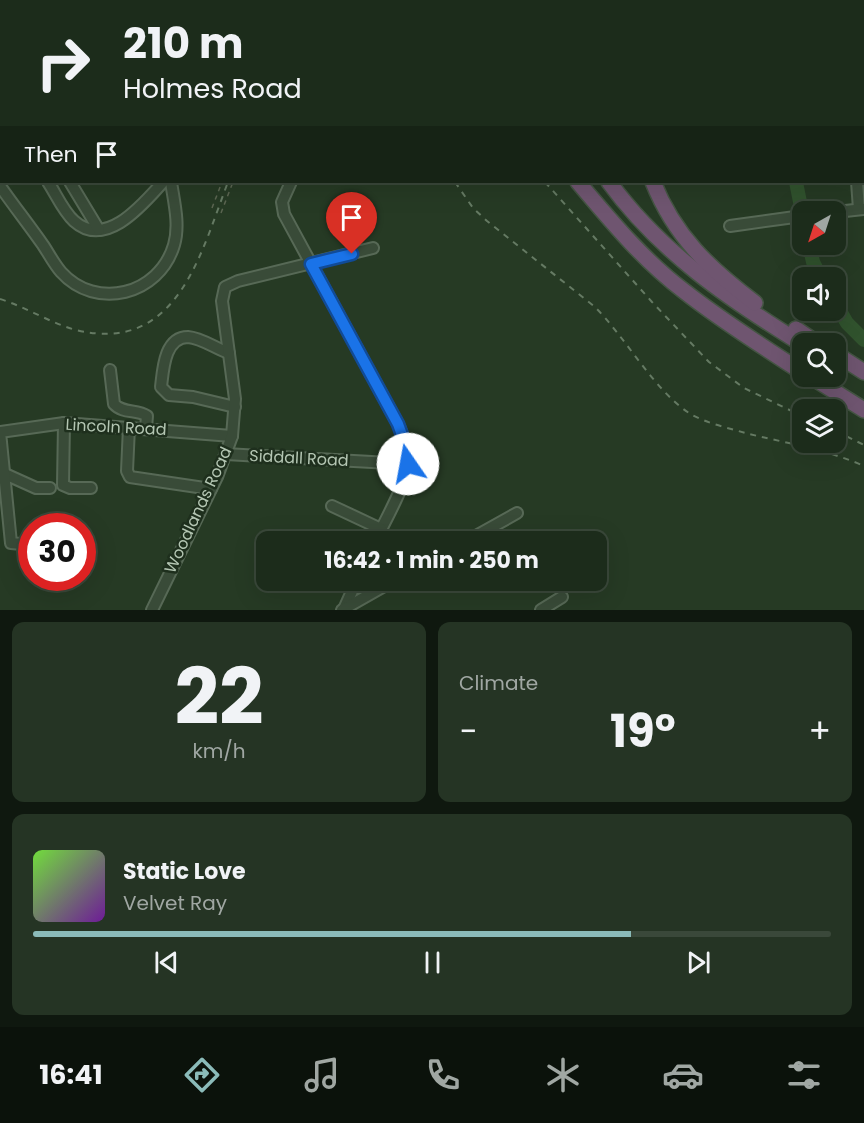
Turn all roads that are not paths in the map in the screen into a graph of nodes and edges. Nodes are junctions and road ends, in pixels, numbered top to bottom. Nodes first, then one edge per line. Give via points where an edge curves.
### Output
1 (49, 183) edge
2 (71, 183) edge
3 (162, 183) edge
4 (171, 183) edge
5 (291, 183) edge
6 (582, 183) edge
7 (610, 183) edge
8 (654, 183) edge
9 (661, 183) edge
10 (857, 183) edge
11 (0, 186) edge
12 (862, 209) edge
13 (846, 211) edge
14 (792, 217) edge
15 (730, 226) dead end
16 (99, 230) junction
17 (373, 248) dead end
18 (311, 264) junction
19 (731, 284) junction
20 (800, 333) edge
21 (792, 338) edge
22 (229, 353) junction
23 (846, 360) edge
24 (792, 366) edge
25 (110, 370) dead end
26 (846, 370) edge
27 (864, 372) edge
28 (864, 382) edge
29 (827, 387) edge
30 (235, 407) junction
31 (864, 410) edge
32 (64, 423) junction
33 (129, 427) junction
34 (146, 428) junction
35 (0, 432) edge
36 (232, 436) junction
37 (226, 454) junction
38 (408, 464) junction
39 (5, 474) junction
40 (50, 488) dead end
41 (91, 488) dead end
42 (211, 489) junction
43 (332, 506) dead end
44 (517, 513) dead end
45 (381, 529) joint
46 (485, 531) edge
47 (6, 544) edge
48 (352, 591) edge
49 (376, 591) edge
50 (562, 597) dead end
51 (152, 610) edge
52 (343, 610) edge
53 (541, 610) edge

1 - 16 street via 75,222 89,230
2 - 16 street
3 - 16 street via 131,215
4 - 11 street via 176,227 169,259 144,284 104,295 84,288 61,272
5 - 18 street via 282,202 284,214
6 - 24 highway via 645,258 683,291
7 - 21 highway via 651,232 693,270
8 - 19 highway via 681,235 698,256
9 - 19 highway via 686,230
10 - 12 street
12 - 13 street
14 - 15 street
17 - 18 street
18 - 22 street, Woodlands Road via 228,284 222,301
18 - 38 street via 398,424
19 - 20 highway
22 - 30 street, Woodlands Road
22 - 30 street via 197,340 182,339 165,356 161,387 169,395
23 - 27 highway
25 - 34 street via 114,404 122,410 144,413
26 - 28 highway
29 - 31 highway
30 - 36 street, Woodlands Road
32 - 33 street, Lincoln Road
32 - 35 street, Lincoln Road
32 - 41 street via 63,485
33 - 34 street, Lincoln Road
33 - 42 street via 130,477
34 - 36 street, Lincoln Road
35 - 39 street
36 - 37 street, Woodlands Road
37 - 38 street, Siddall Road
37 - 42 street, Woodlands Road
38 - 45 street
39 - 40 street via 36,488
39 - 47 street
42 - 51 street, Woodlands Road
43 - 45 street
44 - 46 street
48 - 52 street
49 - 52 street
50 - 53 street

